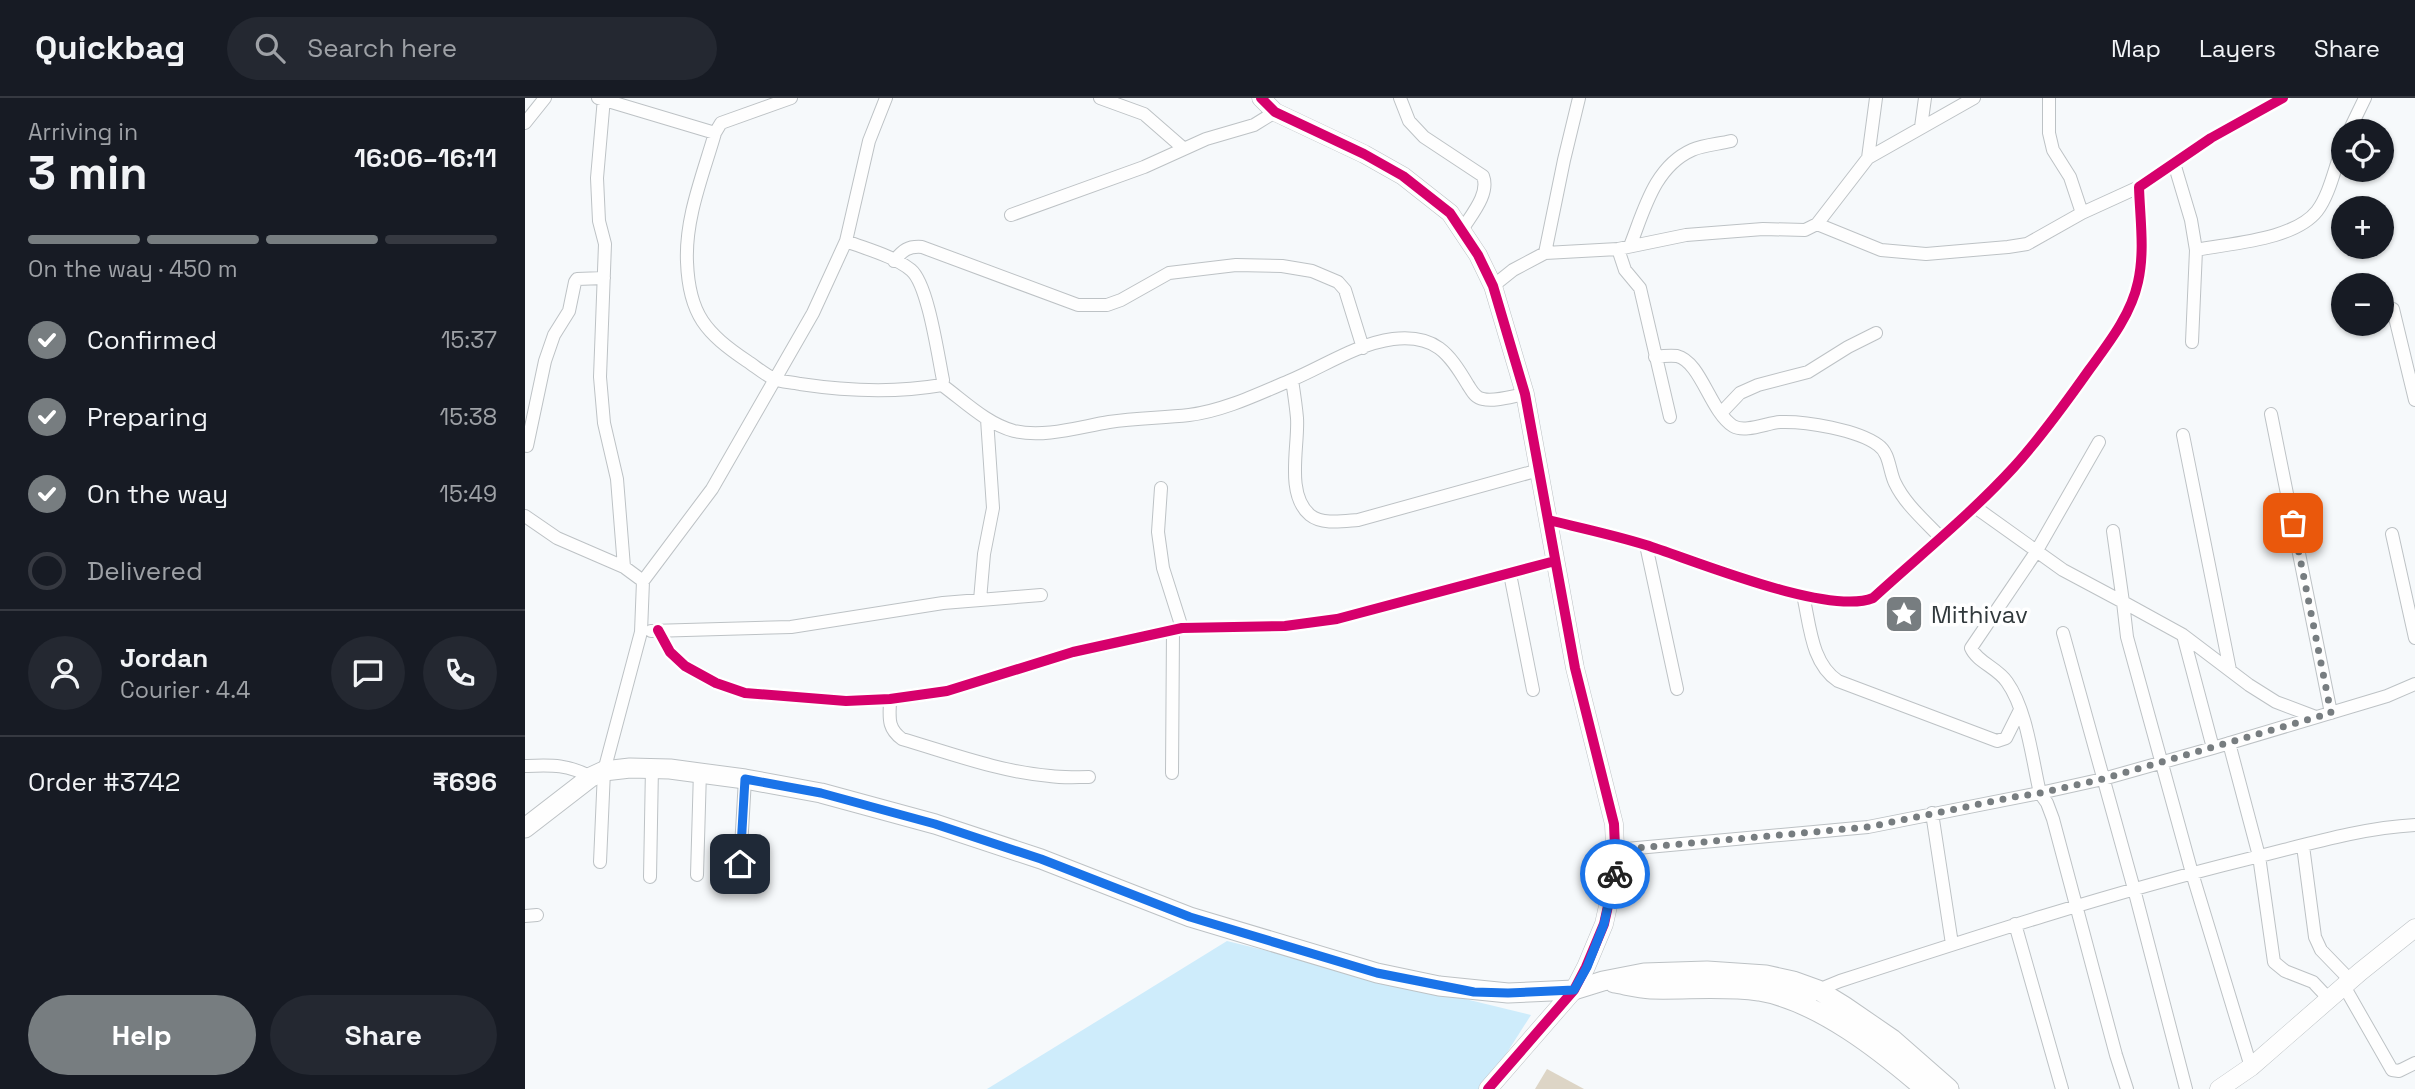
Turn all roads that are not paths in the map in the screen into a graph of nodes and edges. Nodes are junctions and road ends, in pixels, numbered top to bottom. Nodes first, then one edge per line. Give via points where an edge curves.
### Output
1 (545, 98) edge
2 (791, 98) edge
3 (885, 98) edge
4 (1100, 98) edge
5 (1261, 98) edge
6 (1400, 98) edge
7 (1579, 98) edge
8 (1876, 98) edge
9 (1926, 98) edge
10 (1974, 98) edge
11 (2049, 98) edge
12 (2283, 98) edge
13 (2365, 98) edge
14 (601, 99) edge
15 (1275, 112) junction
16 (2355, 119) edge
17 (525, 123) edge
18 (1921, 127) junction
19 (715, 133) junction
20 (1731, 141) dead end
21 (1183, 148) junction
22 (1868, 158) junction
23 (2174, 163) junction
24 (2331, 176) edge
25 (2139, 187) junction
26 (2082, 214) junction
27 (1011, 215) dead end
28 (1817, 224) junction
29 (1462, 230) junction
30 (846, 241) junction
31 (1624, 247) junction
32 (2196, 250) junction
33 (1545, 253) junction
34 (894, 261) junction
35 (604, 278) junction
36 (1493, 286) junction
37 (2394, 313) edge
38 (1876, 333) dead end
39 (2192, 342) dead end
40 (1363, 348) junction
41 (1655, 357) junction
42 (775, 380) junction
43 (1292, 380) junction
44 (942, 385) junction
45 (1525, 394) junction
46 (2415, 400) edge
47 (1721, 413) junction
48 (2271, 414) dead end
49 (1670, 417) dead end
50 (988, 419) junction
51 (2183, 435) dead end
52 (2099, 442) dead end
53 (527, 446) dead end
54 (1539, 470) junction
55 (1161, 488) dead end
56 (1975, 507) junction
57 (525, 516) edge
58 (1548, 520) junction
59 (2113, 531) dead end
60 (2392, 534) dead end
61 (1940, 537) junction
62 (1646, 545) junction
63 (2036, 552) junction
64 (1555, 561) junction
65 (624, 567) junction
66 (1510, 574) junction
67 (643, 581) junction
68 (1041, 595) dead end
69 (1803, 595) junction
70 (979, 600) junction
71 (2123, 602) junction
72 (1178, 629) junction
73 (658, 631) junction
74 (641, 632) junction
75 (2063, 633) dead end
76 (2183, 635) junction
77 (2415, 638) edge
78 (2230, 670) junction
79 (2415, 684) edge
80 (1677, 689) dead end
81 (1533, 690) dead end
82 (890, 699) junction
83 (2020, 710) junction
84 (2331, 713) junction
85 (2316, 717) junction
86 (2229, 743) junction
87 (2213, 748) junction
88 (2162, 762) junction
89 (525, 766) edge
90 (652, 767) junction
91 (700, 771) junction
92 (1172, 773) dead end
93 (597, 774) junction
94 (1089, 777) dead end
95 (745, 779) junction
96 (2103, 779) junction
97 (2040, 793) junction
98 (1932, 813) junction
99 (2415, 825) edge
100 (525, 828) edge
101 (2303, 846) junction
102 (1615, 850) junction
103 (2259, 856) junction
104 (600, 862) dead end
105 (740, 864) dead end
106 (2192, 873) junction
107 (697, 875) dead end
108 (650, 877) dead end
109 (2134, 890) junction
110 (2076, 905) junction
111 (2015, 924) junction
112 (2413, 935) edge
113 (1952, 944) junction
114 (1603, 981) junction
115 (2347, 983) junction
116 (1574, 990) junction
117 (1818, 990) junction
118 (2329, 999) junction
119 (1803, 1005) junction
120 (2415, 1063) edge
121 (2251, 1067) junction
122 (1488, 1089) edge
123 (1925, 1089) edge
124 (1949, 1089) edge
125 (2062, 1089) edge
126 (2127, 1089) edge
127 (2186, 1089) edge
128 (2219, 1089) edge

1 - 17 street
2 - 19 street via 721,123
3 - 30 street via 869,141
4 - 21 street via 1144,114
5 - 15 street
6 - 29 street via 1409,121 1424,137 1483,176 1484,193
7 - 33 street
8 - 22 street
9 - 18 street
10 - 18 street
11 - 26 street via 2053,150 2070,177
12 - 23 street
13 - 16 street
14 - 19 street
14 - 35 street via 597,178
15 - 21 street via 1254,125
15 - 29 street via 1403,176 1450,213
18 - 22 street
19 - 42 street via 689,221 687,262 692,301 718,342
20 - 31 street via 1692,150 1664,170
21 - 27 street via 1144,167
22 - 28 street
23 - 25 street
23 - 32 street
24 - 32 street via 2318,209 2305,224
25 - 26 street
25 - 56 street via 2142,245 2138,283 2127,313 2054,419
26 - 28 street via 2027,244 1926,254 1881,250
28 - 31 street via 1805,230 1686,235
29 - 36 street
30 - 34 street
30 - 42 street
31 - 33 street
31 - 41 street via 1625,270 1640,288
32 - 39 street
33 - 36 street
34 - 40 street via 902,251 922,247 1078,305 1107,305 1169,273 1236,265 1312,271 1346,290
34 - 44 street via 910,269 922,285
35 - 53 street via 576,280 569,311 545,361
35 - 65 street via 600,377 604,424 617,479
36 - 45 street
37 - 46 street
38 - 47 street via 1808,372 1740,393
40 - 43 street
40 - 45 street via 1394,339 1434,344 1451,356 1476,397 1485,400
41 - 47 street via 1676,356 1691,365
41 - 49 street
42 - 44 street via 865,390
42 - 67 street via 712,489
43 - 50 street via 1191,415 1127,419 1039,433 1014,430
43 - 54 street via 1298,420 1296,485 1311,516 1332,522 1359,520
44 - 50 street
45 - 54 street
47 - 61 street via 1733,426 1742,428 1805,422 1870,439 1882,447 1894,482 1906,500
48 - 84 street
50 - 70 street via 993,508
51 - 78 street
52 - 63 street
54 - 58 street
55 - 72 street via 1163,568
56 - 61 street
56 - 63 street
57 - 65 street via 557,538
58 - 62 street
58 - 64 street
59 - 71 street
60 - 77 street
61 - 69 street via 1874,598 1851,602
62 - 69 street
62 - 80 street
63 - 71 street
63 - 83 street via 1971,648 2007,681
64 - 66 street
64 - 102 street via 1575,668 1614,824
65 - 67 street
66 - 72 street via 1337,619 1285,626
66 - 81 street
67 - 74 street
68 - 70 street
69 - 83 street via 1819,663 1838,681 1997,741 2006,738
70 - 73 street via 791,626
71 - 76 street
71 - 88 street via 2127,637
72 - 82 street via 1073,652 947,691
72 - 92 street
73 - 74 street
73 - 82 street via 685,666 745,694 846,701
74 - 93 street
75 - 96 street
76 - 78 street
76 - 87 street
78 - 85 street via 2276,702
79 - 84 street
82 - 94 street via 892,732 902,739 1026,772
83 - 97 street
84 - 85 street
85 - 86 street
86 - 87 street
86 - 103 street
87 - 88 street
88 - 96 street
88 - 106 street
89 - 93 street via 564,765
90 - 91 main road
90 - 93 main road
90 - 108 street
91 - 95 main road
91 - 107 street
93 - 100 main road
93 - 104 street
95 - 105 street
95 - 116 main road via 821,793 935,824 1190,917 1377,973 1474,992
96 - 97 street
96 - 109 street
97 - 98 street
97 - 110 street via 2053,819
98 - 102 street via 1868,827
98 - 113 street
99 - 101 street
101 - 103 street
101 - 115 street via 2315,937
102 - 116 street via 1616,870 1604,924
103 - 106 street
103 - 118 street via 2274,962 2313,982
106 - 109 street
106 - 121 street
109 - 110 street
109 - 127 street
110 - 111 street
110 - 126 street
111 - 113 street
111 - 125 street
112 - 115 street
113 - 117 street
114 - 116 main road
114 - 117 main road via 1644,973 1707,971 1766,975
114 - 119 main road via 1648,989 1712,987 1760,992
115 - 118 street
115 - 120 street via 2392,1070
116 - 122 street
117 - 119 street
117 - 124 main road via 1892,1039
118 - 121 street
119 - 123 main road
121 - 128 street

